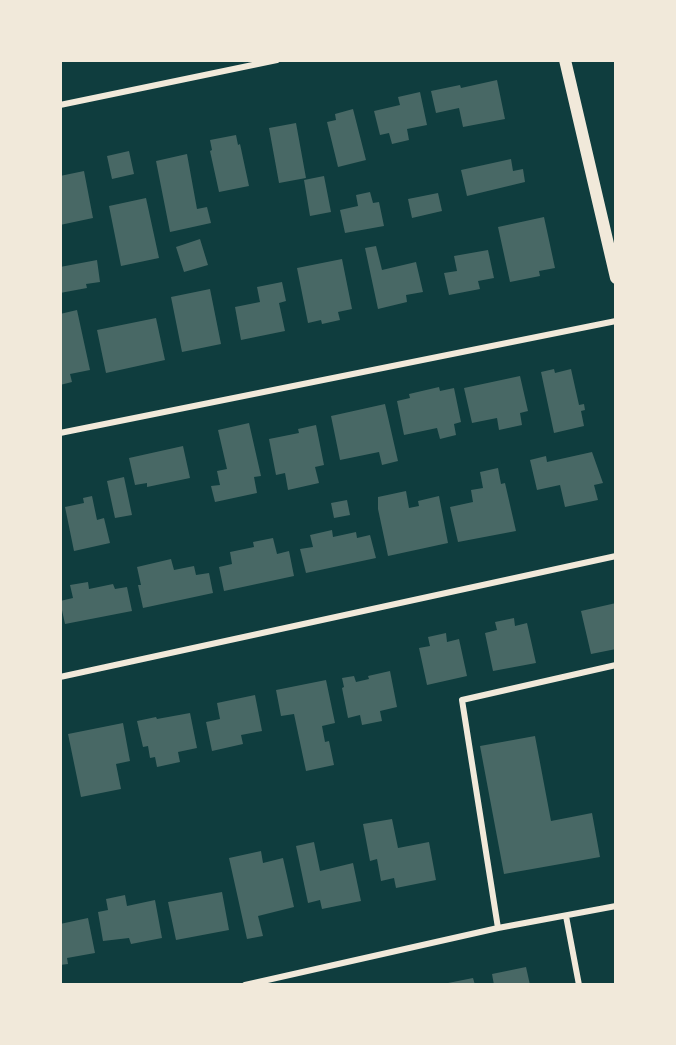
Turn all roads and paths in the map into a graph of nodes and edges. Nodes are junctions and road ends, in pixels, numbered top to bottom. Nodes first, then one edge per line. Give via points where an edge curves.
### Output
1 (277, 60) edge
2 (565, 60) edge
3 (60, 105) edge
4 (616, 278) edge
5 (616, 321) edge
6 (60, 433) edge
7 (616, 556) edge
8 (616, 665) edge
9 (60, 677) edge
10 (616, 906) edge
11 (566, 916) junction
12 (498, 928) junction
13 (261, 983) edge
14 (245, 985) edge
15 (579, 985) edge

1 - 3 street
2 - 4 main road
5 - 6 street
7 - 9 street
8 - 12 street via 462,699
10 - 11 street
11 - 12 street
11 - 15 street
12 - 13 street
13 - 14 street

